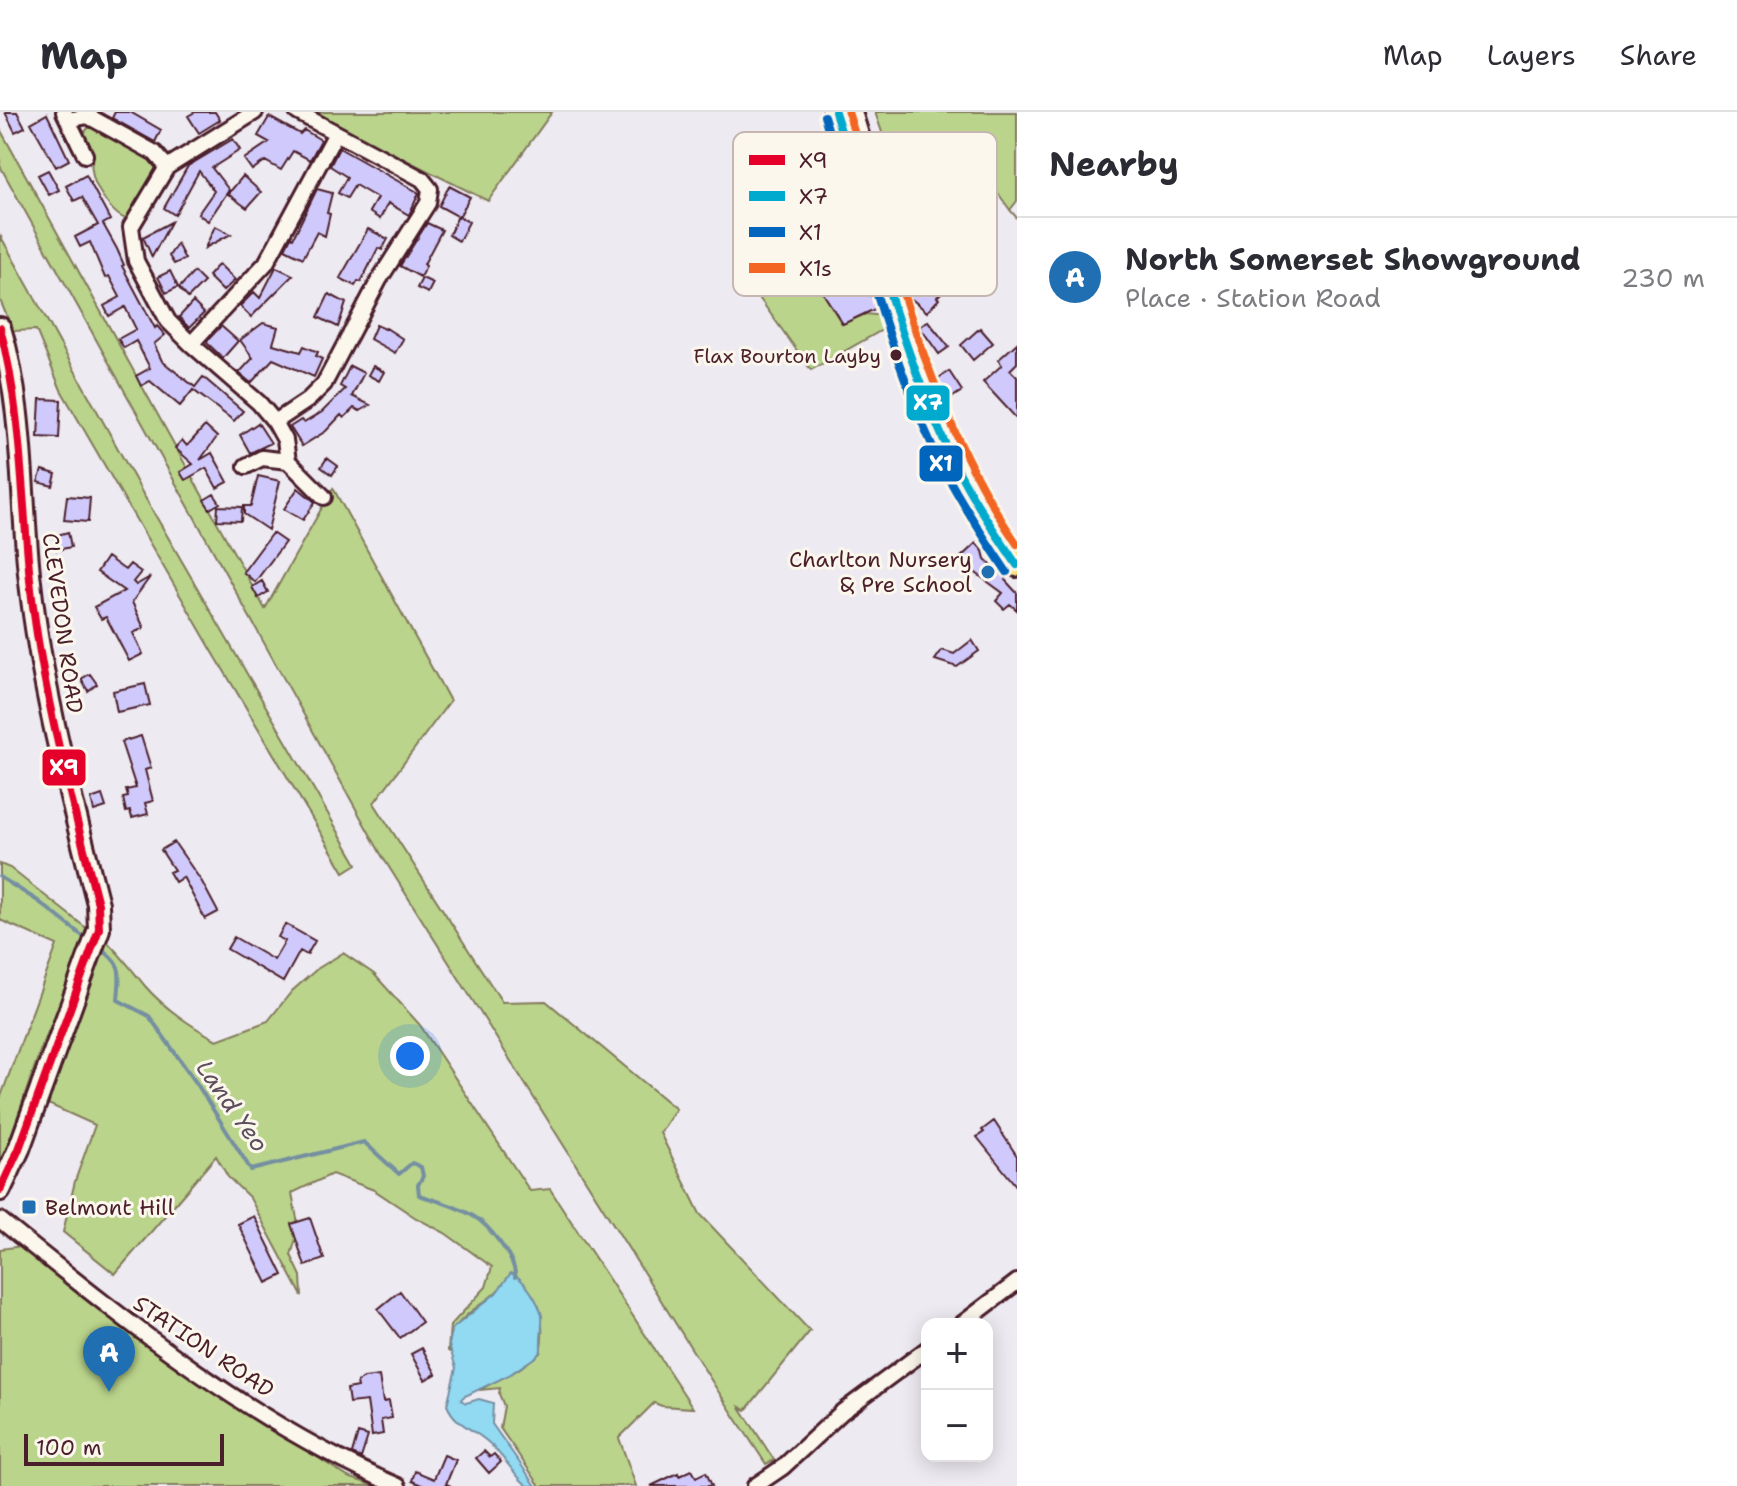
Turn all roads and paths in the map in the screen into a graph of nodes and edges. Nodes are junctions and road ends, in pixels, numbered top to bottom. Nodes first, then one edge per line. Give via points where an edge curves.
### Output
1 (255, 112) edge
2 (297, 112) edge
3 (835, 112) edge
4 (854, 112) edge
5 (66, 116) edge
6 (842, 132) edge
7 (860, 132) edge
8 (336, 133) junction
9 (85, 155) dead end
10 (167, 167) junction
11 (893, 296) edge
12 (0, 328) edge
13 (191, 344) junction
14 (275, 422) junction
15 (288, 461) junction
16 (246, 466) dead end
17 (324, 497) dead end
18 (1017, 565) edge
19 (0, 1190) edge
20 (0, 1220) edge
21 (1017, 1282) edge
22 (970, 1318) edge
23 (921, 1353) edge
24 (398, 1486) edge
25 (755, 1486) edge

1 - 10 street
2 - 8 street
3 - 6 main road
4 - 7 street
5 - 9 street
5 - 10 street via 88,116 155,153
8 - 13 street via 266,263
8 - 14 street via 422,179 430,189 428,203 379,280 324,384
10 - 13 street via 131,227 133,244 136,261 168,321
11 - 18 main road via 947,450 980,514
12 - 19 main road, CLEVEDON ROAD via 17,410 30,582 50,716 98,904 95,945
13 - 14 street
14 - 15 street
15 - 16 street via 262,458
15 - 17 street
20 - 24 street, STATION ROAD via 151,1341 317,1448
21 - 22 street
23 - 25 street

